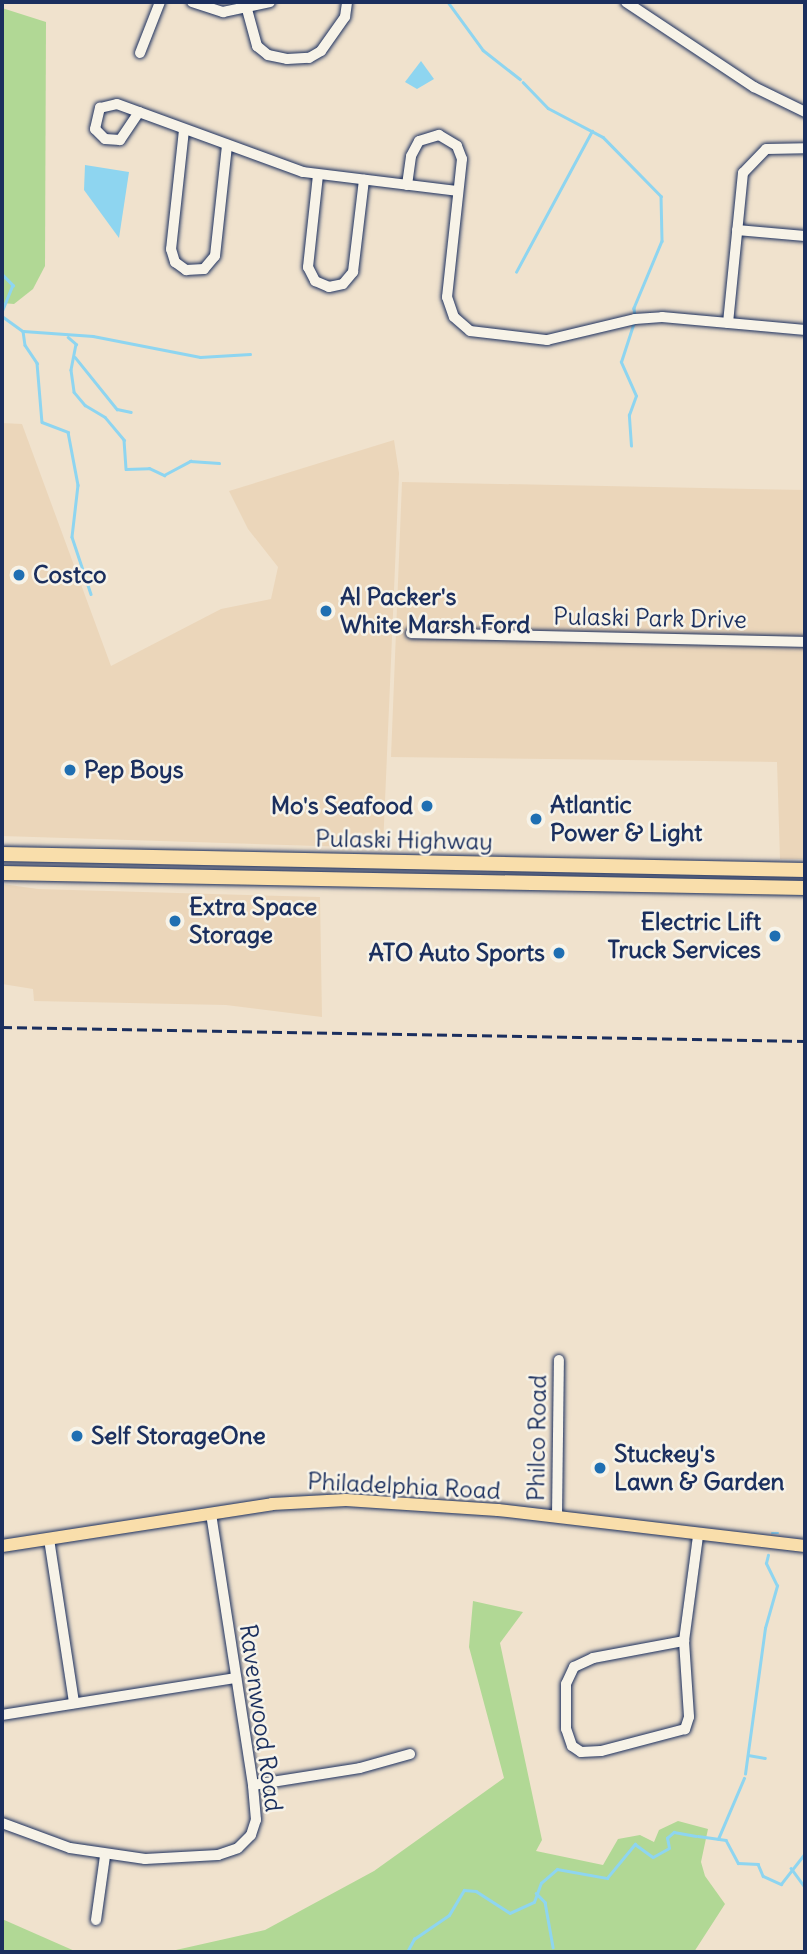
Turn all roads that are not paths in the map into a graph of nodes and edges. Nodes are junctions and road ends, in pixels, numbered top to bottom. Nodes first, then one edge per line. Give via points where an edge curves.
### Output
1 (160, 2) edge
2 (192, 2) edge
3 (270, 2) edge
4 (347, 2) edge
5 (625, 2) edge
6 (246, 6) edge
7 (140, 53) dead end
8 (805, 111) edge
9 (139, 112) junction
10 (184, 130) junction
11 (227, 145) junction
12 (805, 148) edge
13 (318, 175) junction
14 (364, 180) junction
15 (407, 185) junction
16 (458, 191) junction
17 (737, 230) junction
18 (805, 236) edge
19 (728, 323) junction
20 (805, 330) edge
21 (411, 634) dead end
22 (805, 642) edge
23 (2, 854) edge
24 (805, 870) edge
25 (2, 873) edge
26 (805, 888) edge
27 (559, 1360) dead end
28 (211, 1514) junction
29 (557, 1517) junction
30 (698, 1536) junction
31 (49, 1539) junction
32 (2, 1546) edge
33 (805, 1546) edge
34 (684, 1641) junction
35 (236, 1678) junction
36 (74, 1703) junction
37 (2, 1715) edge
38 (410, 1754) dead end
39 (253, 1785) junction
40 (2, 1823) edge
41 (105, 1856) junction
42 (96, 1920) dead end

1 - 7 street
2 - 6 street via 223,12
3 - 6 street
4 - 6 street via 345,18 321,51 300,59 277,58 262,51 254,40
5 - 8 street via 747,82
9 - 9 street via 106,104 96,114 95,129 105,139 120,140
9 - 10 street
10 - 11 street
10 - 11 street via 171,249 186,270 204,269 215,256
11 - 13 street
12 - 17 street via 773,147 752,159 742,178
13 - 14 street
13 - 14 street via 308,267 315,281 328,287 344,284 353,272
14 - 15 street
15 - 16 street
15 - 16 street via 414,147 425,137 439,135 452,140 461,152
16 - 19 street via 447,297 454,317 470,331 547,340 644,317
17 - 18 street
17 - 19 street
19 - 20 street
21 - 22 street, Pulaski Park Drive
23 - 24 highway, Pulaski Highway
25 - 26 highway, Pulaski Highway
27 - 29 street, Philco Road
28 - 29 main road, Philadelphia Road via 282,1503 350,1500
28 - 31 main road, Philadelphia Road
28 - 35 street, Ravenwood Road
29 - 30 main road, Philadelphia Road
30 - 33 main road, Philadelphia Road
30 - 34 street
31 - 32 main road, Philadelphia Road
31 - 36 street
34 - 34 street via 690,1717 685,1729 601,1751 581,1752 572,1746 566,1729 566,1684 573,1667 593,1658
35 - 36 street
35 - 39 street, Ravenwood Road
36 - 37 street
38 - 39 street via 349,1770
39 - 41 street, Ravenwood Road via 256,1820 251,1835 237,1848 178,1860
40 - 41 street, Ravenwood Road via 48,1842
41 - 42 street

